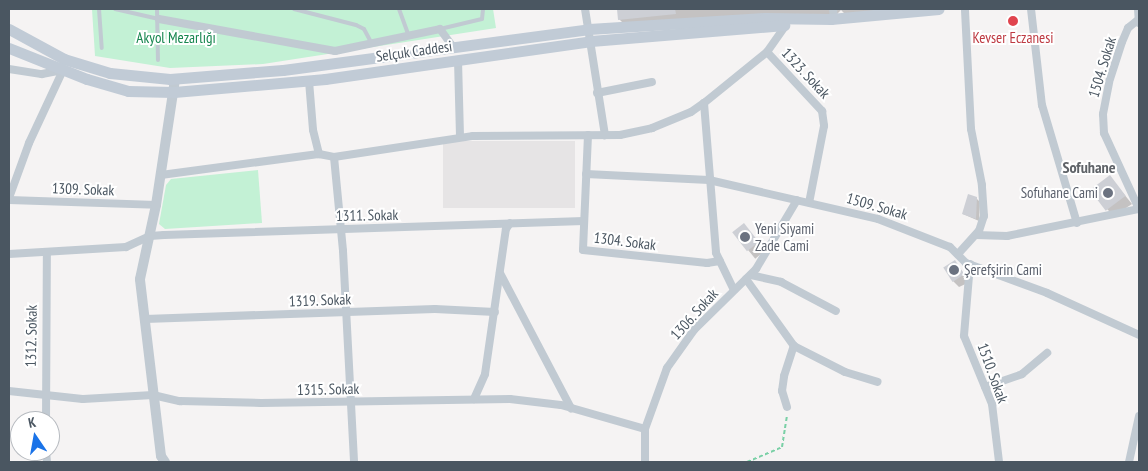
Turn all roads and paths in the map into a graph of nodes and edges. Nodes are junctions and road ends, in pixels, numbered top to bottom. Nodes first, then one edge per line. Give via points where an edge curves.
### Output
1 (99, 9) edge
2 (115, 9) edge
3 (157, 9) edge
4 (294, 9) edge
5 (399, 9) edge
6 (482, 9) edge
7 (585, 9) edge
8 (938, 9) edge
9 (964, 9) edge
10 (1031, 9) edge
11 (1138, 9) edge
12 (833, 16) edge
13 (159, 19) junction
14 (1139, 21) edge
15 (786, 24) junction
16 (9, 29) edge
17 (440, 29) junction
18 (590, 35) junction
19 (409, 36) junction
20 (372, 44) junction
21 (453, 47) junction
22 (9, 48) edge
23 (102, 48) dead end
24 (767, 52) junction
25 (158, 60) dead end
26 (458, 60) junction
27 (9, 69) edge
28 (63, 70) junction
29 (175, 79) junction
30 (309, 81) junction
31 (652, 82) dead end
32 (174, 92) junction
33 (597, 93) junction
34 (704, 103) junction
35 (588, 135) junction
36 (605, 135) junction
37 (460, 138) junction
38 (319, 154) junction
39 (334, 157) junction
40 (586, 174) junction
41 (161, 175) junction
42 (709, 180) junction
43 (9, 199) edge
44 (797, 200) junction
45 (809, 203) junction
46 (156, 205) junction
47 (1139, 209) edge
48 (584, 221) junction
49 (510, 223) junction
50 (1077, 223) junction
51 (341, 229) junction
52 (976, 235) junction
53 (150, 236) junction
54 (46, 252) junction
55 (9, 254) edge
56 (958, 254) junction
57 (720, 261) junction
58 (970, 264) junction
59 (500, 273) junction
60 (748, 277) junction
61 (734, 290) junction
62 (836, 311) dead end
63 (495, 312) junction
64 (346, 313) junction
65 (145, 319) junction
66 (1139, 335) edge
67 (794, 346) junction
68 (1047, 354) dead end
69 (877, 382) dead end
70 (985, 387) junction
71 (9, 391) edge
72 (44, 395) junction
73 (154, 395) junction
74 (474, 399) junction
75 (351, 403) junction
76 (787, 407) joint
77 (571, 408) junction
78 (45, 411) edge
79 (1139, 416) edge
80 (645, 428) junction
81 (165, 462) edge
82 (354, 462) edge
83 (645, 462) edge
84 (747, 462) edge
85 (1000, 462) edge
86 (1129, 462) edge

1 - 23 lane
2 - 13 lane
3 - 13 lane
4 - 20 lane via 356,25 364,30
5 - 19 lane
6 - 17 lane via 482,19
7 - 18 street
8 - 12 main road
9 - 52 street via 971,129 982,185 984,216
10 - 50 street via 1042,105
11 - 14 street
12 - 15 main road, Selçuk Caddesi
12 - 18 main road via 765,18
13 - 20 street via 335,51
13 - 25 lane
14 - 47 street, 1504. Sokak via 1128,28 1122,42 1103,114 1104,133
15 - 18 main road, Selçuk Caddesi
15 - 24 street
16 - 29 main road via 64,59 110,73
17 - 19 street
17 - 21 street
18 - 21 main road
18 - 26 main road, Selçuk Caddesi
18 - 33 street
19 - 20 street
21 - 29 main road via 283,70
22 - 28 main road, Selçuk Caddesi
24 - 34 street
24 - 45 street, 1323. Sokak via 822,111 824,126
26 - 30 main road, Selçuk Caddesi
26 - 37 street
27 - 28 street via 42,74
28 - 32 main road, Selçuk Caddesi via 128,91
28 - 43 street via 29,143
29 - 32 street
30 - 32 main road, Selçuk Caddesi
30 - 38 street via 313,130
31 - 33 street
32 - 41 street
33 - 36 street
34 - 36 street via 652,128
34 - 42 street
35 - 36 street
35 - 37 street
35 - 40 street, 1304. Sokak
37 - 39 street
38 - 39 street
38 - 41 street
39 - 51 street
40 - 42 street, 1509. Sokak
40 - 48 street, 1304. Sokak
41 - 46 street
42 - 44 street, 1509. Sokak
42 - 57 street via 716,253
43 - 46 street, 1309. Sokak
44 - 45 street, 1509. Sokak
44 - 60 street, 1306. Sokak
45 - 56 street, 1509. Sokak via 920,233 950,246
46 - 53 street
47 - 50 street
48 - 49 street, 1311. Sokak
48 - 57 street, 1304. Sokak via 583,250 707,263
49 - 51 street, 1311. Sokak
49 - 59 street via 506,230
50 - 52 street via 1007,236
51 - 53 street, 1311. Sokak
51 - 64 street
52 - 56 street
53 - 54 street via 126,247
53 - 65 street via 140,279
54 - 55 street
54 - 72 street, 1312. Sokak
56 - 58 street, 1509. Sokak
57 - 61 street
58 - 66 street, 1509. Sokak via 1048,292
58 - 70 street, 1510. Sokak via 964,336
59 - 63 street
59 - 77 street
60 - 61 street, 1306. Sokak
60 - 62 street via 781,282
60 - 67 street
61 - 80 street, 1306. Sokak via 694,330 667,368
63 - 64 street, 1319. Sokak via 436,309
63 - 74 street via 485,374
64 - 65 street, 1319. Sokak
64 - 75 street
65 - 73 street
67 - 69 street via 846,372
67 - 76 street via 782,391
68 - 70 street via 1022,374
70 - 85 street, 1510. Sokak via 992,404
71 - 72 street, 1315. Sokak
72 - 73 street, 1315. Sokak via 83,398
72 - 78 street, 1312. Sokak
73 - 75 street, 1315. Sokak via 180,401
73 - 81 street
74 - 75 street, 1315. Sokak
74 - 77 street, 1315. Sokak via 510,399
75 - 82 street
76 - 84 path via 788,426 782,447
77 - 80 street, 1315. Sokak
79 - 86 street
80 - 83 street, 1306. Sokak

